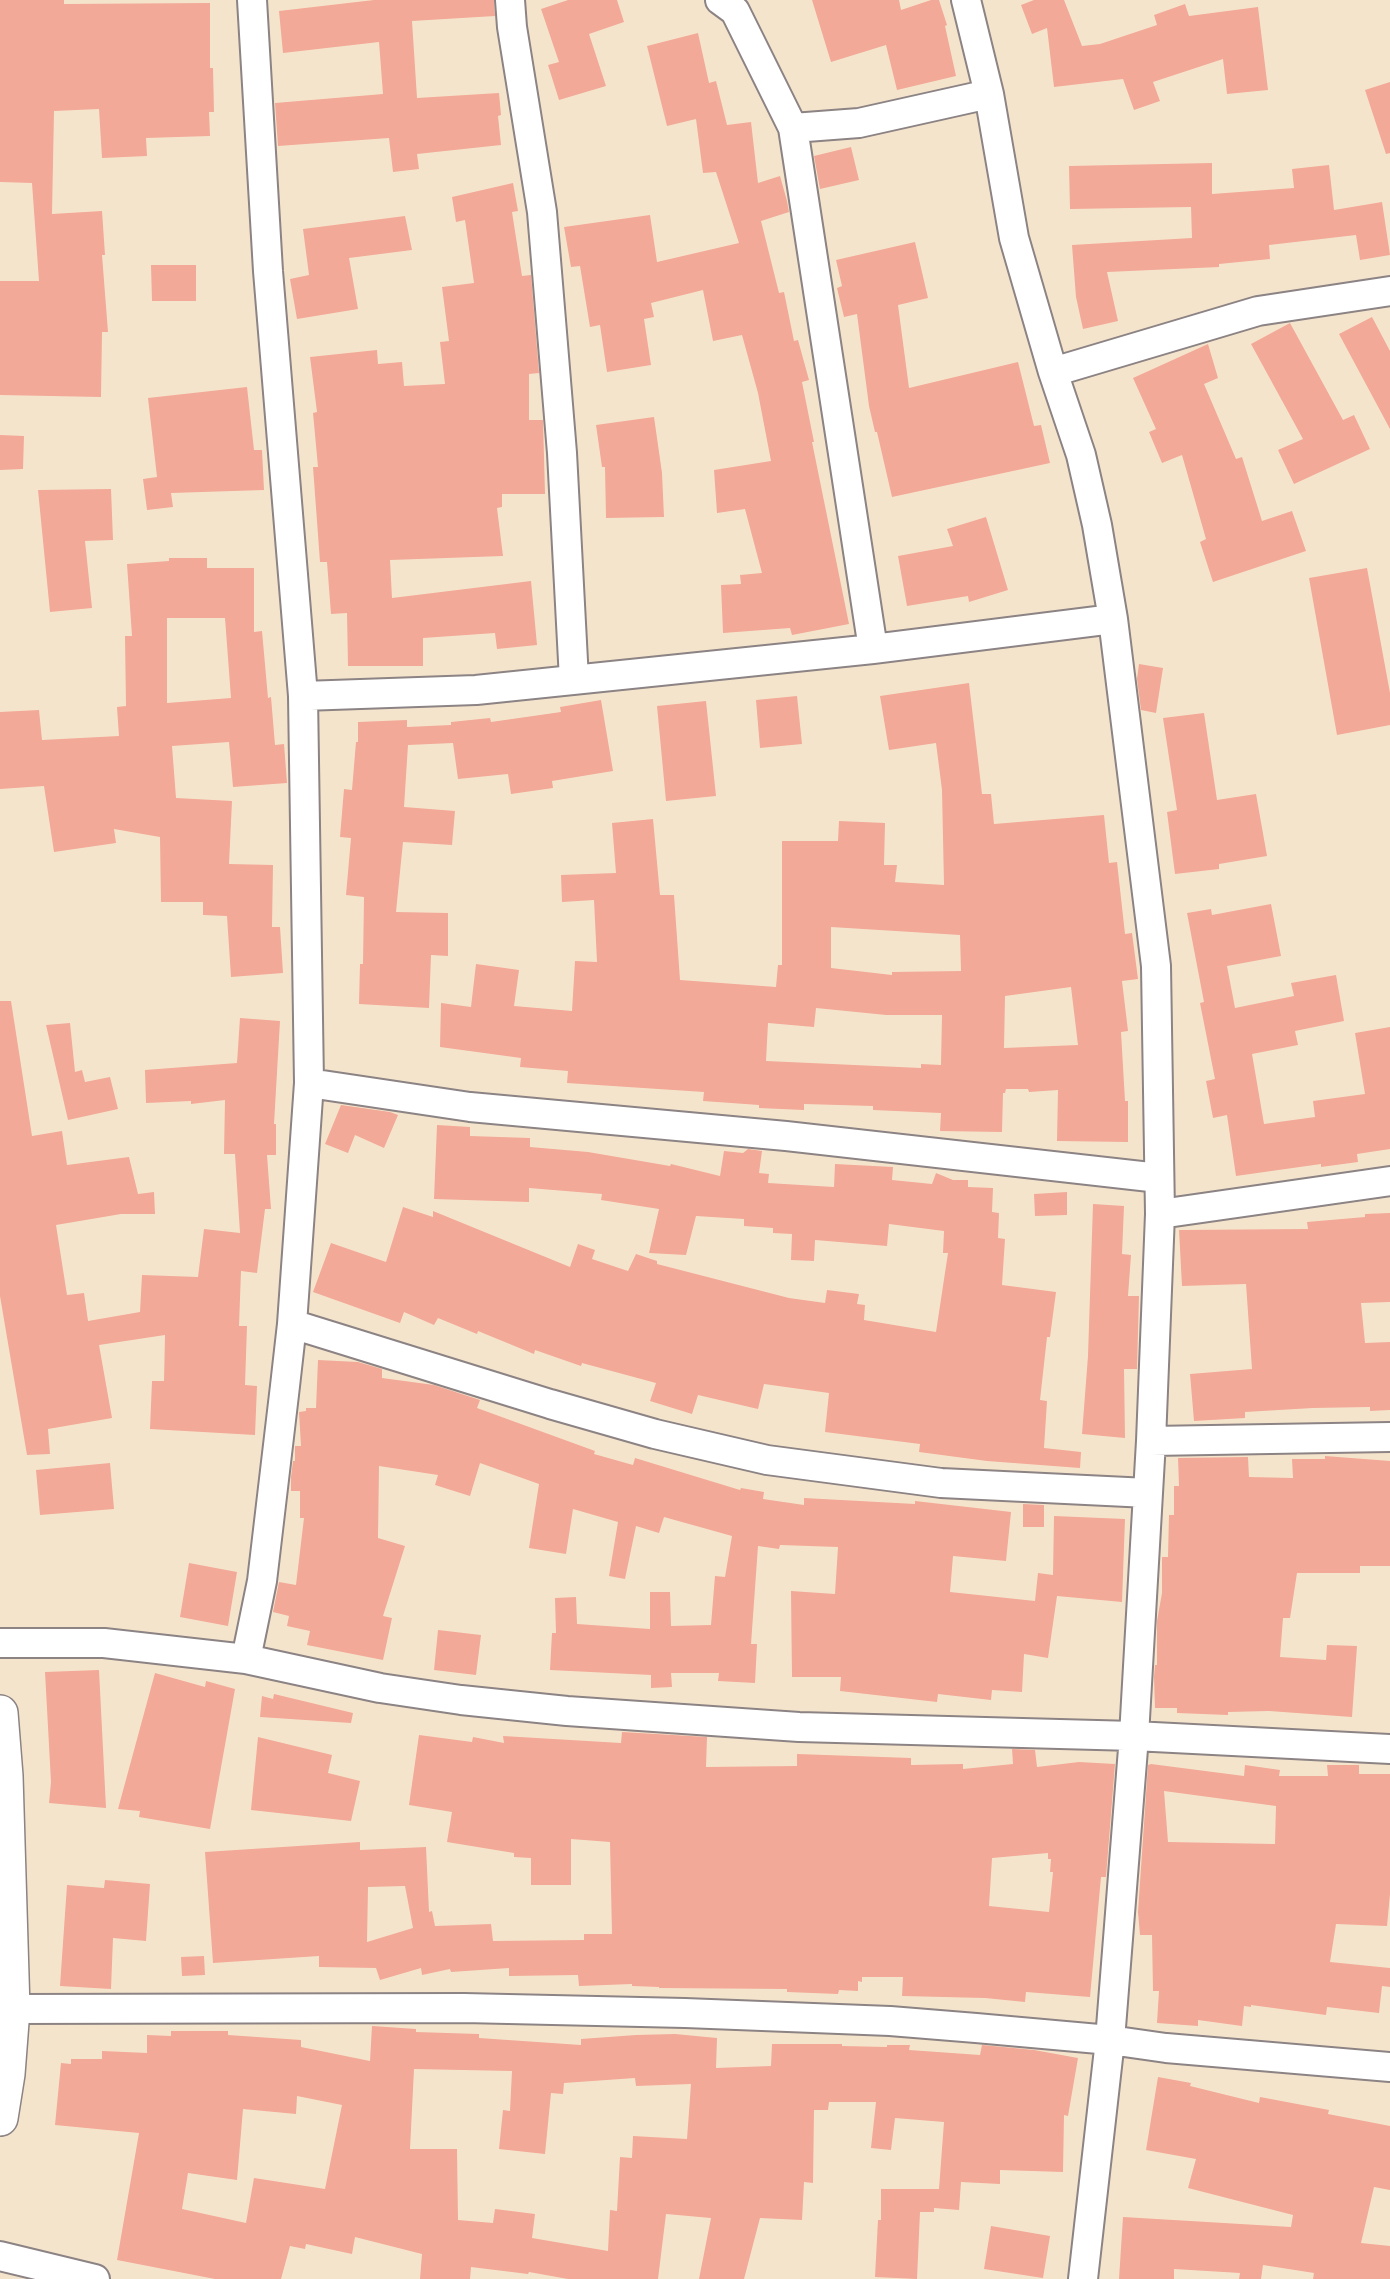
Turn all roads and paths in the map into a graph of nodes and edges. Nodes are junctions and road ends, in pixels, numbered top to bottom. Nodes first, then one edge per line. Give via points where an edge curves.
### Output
1 (252, 0) edge
2 (510, 0) edge
3 (966, 0) edge
4 (729, 4) edge
5 (989, 94) junction
6 (793, 128) junction
7 (1390, 291) edge
8 (1052, 372) junction
9 (1113, 619) junction
10 (873, 649) junction
11 (574, 680) junction
12 (303, 696) junction
13 (309, 1083) junction
14 (1159, 1178) junction
15 (1390, 1181) edge
16 (1160, 1214) junction
17 (292, 1324) junction
18 (1390, 1437) edge
19 (1151, 1441) junction
20 (1148, 1493) junction
21 (0, 1643) edge
22 (246, 1660) junction
23 (0, 1713) edge
24 (1134, 1736) junction
25 (1390, 1749) edge
26 (12, 2009) junction
27 (1110, 2040) junction
28 (1390, 2067) edge
29 (0, 2118) edge
30 (0, 2256) edge
31 (95, 2279) edge
32 (1083, 2279) edge

1 - 12 street via 268,271
2 - 11 street via 542,212 562,453
3 - 5 street
4 - 6 street
5 - 6 street via 859,123
5 - 8 street via 1014,238
6 - 10 street
7 - 8 street via 1258,311
8 - 9 street via 1080,455
9 - 10 street
9 - 14 street via 1156,966
10 - 11 street
11 - 12 street via 476,690
12 - 13 street
13 - 14 street via 470,1107 786,1136
13 - 17 street
14 - 16 street
15 - 16 street
16 - 19 street
17 - 20 street via 563,1408 767,1460 941,1483
17 - 22 street via 262,1581
18 - 19 street
19 - 20 street
20 - 24 street
21 - 22 street via 104,1643
22 - 24 street via 380,1688 567,1712 799,1727
23 - 26 street
24 - 25 street
24 - 27 street
26 - 27 street via 685,2012 890,2021
26 - 29 street
27 - 28 street
27 - 32 street
30 - 31 street

